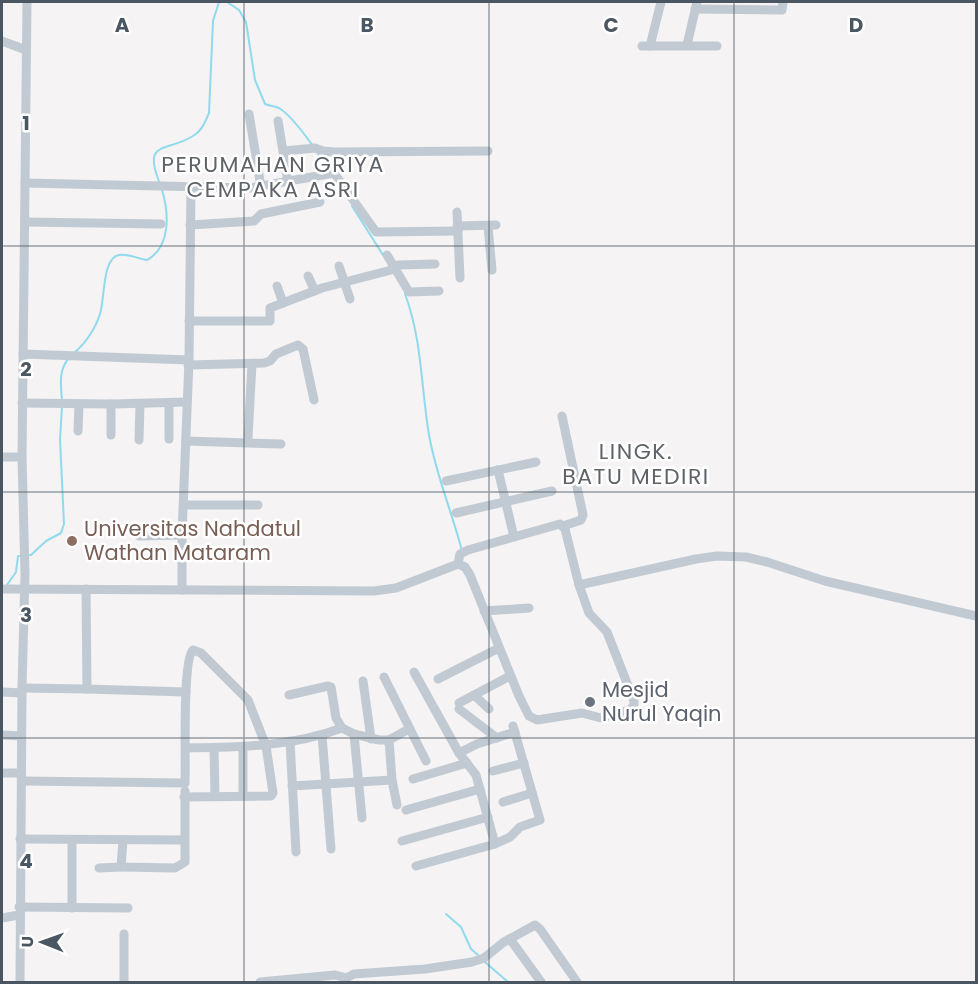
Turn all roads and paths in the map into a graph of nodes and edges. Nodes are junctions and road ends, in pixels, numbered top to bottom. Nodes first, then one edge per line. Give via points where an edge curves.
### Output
1 (27, 2) edge
2 (661, 2) edge
3 (783, 2) edge
4 (696, 5) edge
5 (728, 5) edge
6 (2, 41) edge
7 (687, 45) junction
8 (717, 46) dead end
9 (26, 50) junction
10 (249, 114) dead end
11 (278, 121) dead end
12 (284, 151) junction
13 (488, 151) dead end
14 (288, 182) junction
15 (25, 183) junction
16 (191, 187) junction
17 (261, 187) junction
18 (320, 202) dead end
19 (457, 212) dead end
20 (25, 222) junction
21 (161, 224) dead end
22 (190, 225) junction
23 (457, 228) junction
24 (387, 255) dead end
25 (435, 264) dead end
26 (339, 266) dead end
27 (395, 269) junction
28 (492, 270) dead end
29 (308, 276) dead end
30 (460, 278) dead end
31 (345, 282) junction
32 (277, 286) dead end
33 (315, 291) junction
34 (439, 291) dead end
35 (350, 299) dead end
36 (282, 303) junction
37 (189, 321) junction
38 (23, 354) junction
39 (188, 362) junction
40 (252, 364) junction
41 (314, 400) dead end
42 (187, 402) junction
43 (22, 403) junction
44 (169, 403) junction
45 (79, 404) junction
46 (111, 404) junction
47 (140, 404) junction
48 (562, 416) dead end
49 (78, 431) dead end
50 (111, 435) dead end
51 (248, 437) dead end
52 (139, 440) dead end
53 (169, 440) dead end
54 (186, 441) junction
55 (280, 444) dead end
56 (2, 457) edge
57 (22, 457) junction
58 (536, 462) dead end
59 (498, 470) junction
60 (446, 481) dead end
61 (552, 491) dead end
62 (505, 501) junction
63 (184, 504) junction
64 (258, 505) dead end
65 (456, 513) dead end
66 (563, 525) junction
67 (182, 535) junction
68 (139, 536) dead end
69 (514, 537) junction
70 (461, 557) junction
71 (579, 585) junction
72 (24, 588) junction
73 (2, 589) edge
74 (87, 589) junction
75 (182, 590) junction
76 (529, 608) dead end
77 (484, 611) junction
78 (976, 616) edge
79 (499, 648) junction
80 (414, 672) dead end
81 (510, 676) junction
82 (384, 677) dead end
83 (438, 679) dead end
84 (363, 681) dead end
85 (87, 689) junction
86 (22, 690) junction
87 (2, 692) edge
88 (186, 692) junction
89 (289, 694) dead end
90 (474, 695) junction
91 (489, 709) dead end
92 (528, 715) junction
93 (342, 728) junction
94 (409, 729) junction
95 (512, 729) junction
96 (354, 734) junction
97 (2, 735) edge
98 (322, 735) junction
99 (21, 736) junction
100 (497, 738) junction
101 (372, 739) junction
102 (389, 740) junction
103 (290, 741) junction
104 (266, 746) junction
105 (186, 748) junction
106 (214, 748) junction
107 (243, 748) junction
108 (459, 753) junction
109 (426, 761) dead end
110 (524, 763) junction
111 (467, 764) junction
112 (494, 771) dead end
113 (2, 773) edge
114 (22, 777) junction
115 (413, 779) dead end
116 (392, 780) junction
117 (359, 781) junction
118 (185, 783) junction
119 (327, 784) junction
120 (292, 786) junction
121 (480, 789) junction
122 (532, 793) junction
123 (243, 795) junction
124 (215, 796) junction
125 (184, 797) junction
126 (503, 802) dead end
127 (397, 806) dead end
128 (406, 810) dead end
129 (488, 817) junction
130 (362, 818) dead end
131 (20, 839) junction
132 (72, 840) junction
133 (123, 840) junction
134 (184, 840) junction
135 (402, 841) dead end
136 (495, 844) junction
137 (331, 849) dead end
138 (296, 852) dead end
139 (416, 866) dead end
140 (121, 867) junction
141 (99, 868) dead end
142 (72, 908) junction
143 (128, 908) dead end
144 (19, 911) junction
145 (2, 918) edge
146 (124, 934) dead end
147 (510, 939) junction
148 (316, 980) edge
149 (288, 981) edge
150 (345, 981) edge
151 (20, 982) edge
152 (124, 982) edge
153 (260, 982) edge
154 (541, 982) edge
155 (577, 982) edge

1 - 9 street
2 - 7 street via 646,46
3 - 5 street via 780,10
4 - 5 street
4 - 7 street
6 - 9 street
7 - 8 street
9 - 15 street
10 - 17 street
11 - 12 street
12 - 13 street
12 - 14 street
14 - 17 street
14 - 23 street via 334,173 376,232
15 - 16 street
15 - 20 street
16 - 17 street
16 - 22 street
18 - 22 street via 261,214 254,221
19 - 23 street
20 - 21 street
20 - 38 street
22 - 37 street
23 - 28 street via 492,225
23 - 30 street
24 - 27 street
25 - 27 street via 398,265
26 - 31 street
27 - 31 street
27 - 34 street via 409,292
29 - 33 street
31 - 33 street
31 - 35 street
32 - 36 street
33 - 36 street
36 - 37 street via 270,308 270,321
37 - 39 street
38 - 39 street
38 - 43 street
39 - 40 street
39 - 42 street
40 - 41 street via 269,362 284,350 301,346
40 - 51 street
42 - 44 street
42 - 54 street
43 - 45 street
43 - 57 street
44 - 47 street
44 - 53 street
45 - 46 street
45 - 49 street
46 - 47 street
46 - 50 street
47 - 52 street
48 - 66 street via 584,515 581,520
54 - 55 street
54 - 63 street
56 - 57 street
57 - 72 street
58 - 59 street
59 - 60 street
59 - 62 street
61 - 62 street
62 - 65 street
62 - 69 street
63 - 64 street
63 - 67 street
66 - 69 street
66 - 71 street
67 - 68 street
67 - 75 street
69 - 70 street
70 - 75 street via 445,570 381,591
70 - 77 street
71 - 78 street via 714,557 746,557 827,581
71 - 92 street via 589,613 607,632 634,705 630,710 604,717 578,713 537,720
72 - 73 street
72 - 74 street
72 - 86 street
74 - 75 street
74 - 85 street
76 - 77 street
77 - 79 street
79 - 81 street
79 - 83 street
80 - 108 street
81 - 90 street
81 - 92 street
82 - 94 street
84 - 101 street
85 - 86 street
85 - 88 street
86 - 87 street
86 - 99 street
88 - 104 street via 193,650 201,653 245,696
88 - 105 street
89 - 93 street via 332,687 336,718
90 - 91 street
90 - 100 street via 459,706
92 - 95 street
93 - 96 street
93 - 98 street
94 - 102 street
94 - 109 street
95 - 100 street
95 - 110 street
96 - 101 street
96 - 117 street
97 - 99 street
98 - 103 street
98 - 119 street
99 - 114 street
100 - 108 street
101 - 102 street
102 - 116 street
103 - 104 street
103 - 120 street
104 - 107 street
104 - 123 street via 273,795
105 - 106 street
105 - 118 street
106 - 107 street
106 - 124 street
107 - 123 street
108 - 111 street
110 - 112 street
110 - 122 street
111 - 115 street
111 - 121 street
113 - 114 street
114 - 118 street
114 - 131 street
116 - 117 street
116 - 127 street
117 - 119 street
117 - 130 street
118 - 125 street
119 - 120 street
119 - 137 street
120 - 138 street
121 - 128 street
121 - 129 street
122 - 126 street
122 - 136 street via 540,820 520,827
123 - 124 street
124 - 125 street
125 - 134 street
129 - 135 street
129 - 136 street
131 - 132 street
131 - 144 street
132 - 133 street
132 - 142 street
133 - 134 street
133 - 140 street
134 - 140 street via 185,862 178,867
136 - 139 street
140 - 141 street
142 - 143 street
142 - 144 street
144 - 145 street
144 - 151 street
146 - 152 street
147 - 150 street via 472,962 354,974
147 - 154 street
147 - 155 street via 537,926
148 - 149 street
148 - 150 street via 335,975
149 - 153 street

